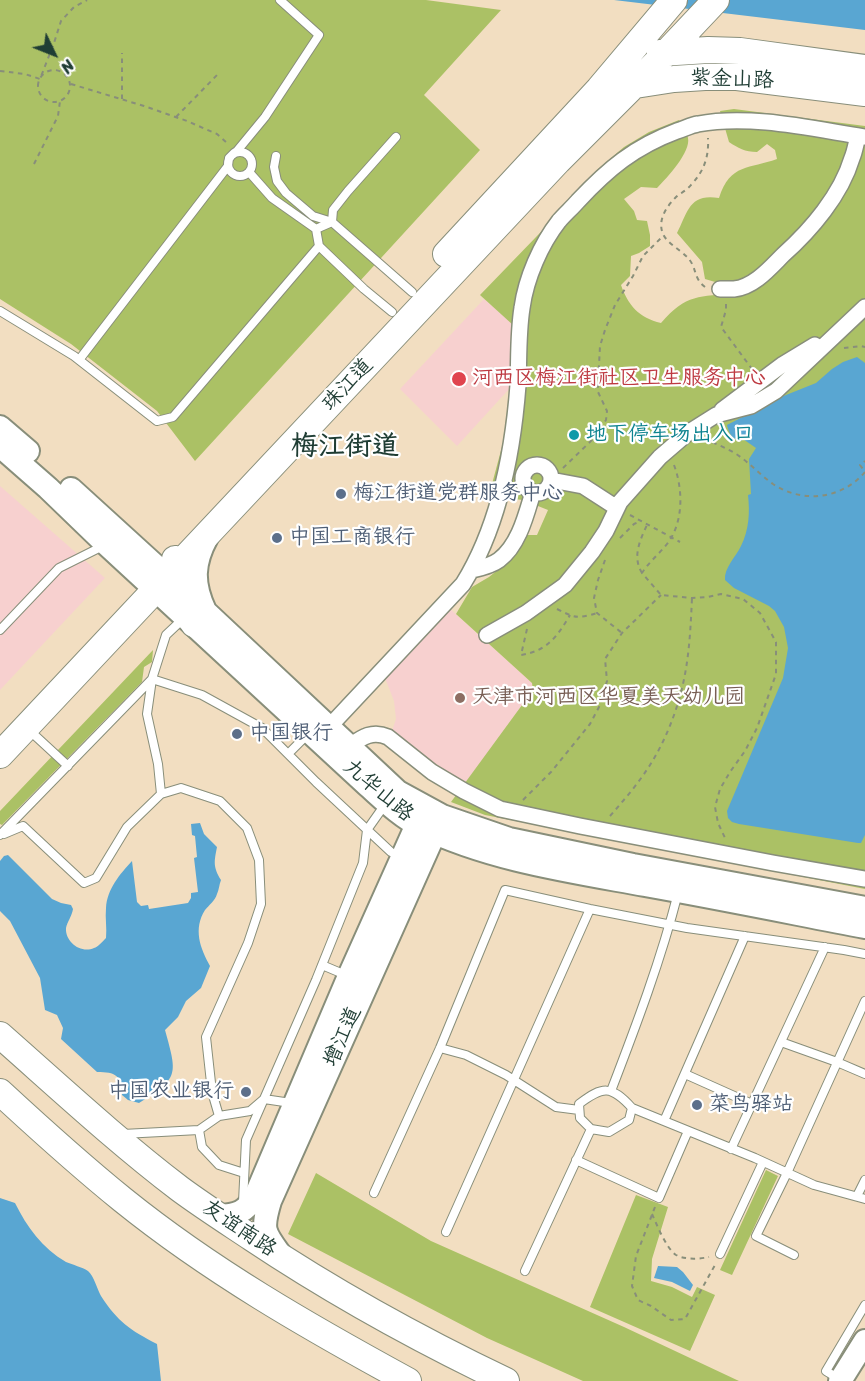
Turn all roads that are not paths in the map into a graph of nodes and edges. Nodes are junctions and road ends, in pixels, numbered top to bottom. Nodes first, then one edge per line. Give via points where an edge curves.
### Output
1 (280, 0) edge
2 (667, 7) edge
3 (708, 9) edge
4 (666, 53) junction
5 (626, 55) junction
6 (865, 69) edge
7 (635, 85) junction
8 (599, 89) junction
9 (865, 93) edge
10 (861, 136) edge
11 (396, 137) dead end
12 (236, 152) junction
13 (276, 156) dead end
14 (228, 166) junction
15 (249, 172) junction
16 (332, 222) junction
17 (316, 229) junction
18 (319, 246) junction
19 (720, 289) road end
20 (412, 292) junction
21 (865, 308) edge
22 (0, 311) edge
23 (392, 312) junction
24 (844, 327) junction
25 (80, 360) junction
26 (717, 415) junction
27 (0, 427) edge
28 (0, 446) edge
29 (505, 472) junction
30 (524, 477) junction
31 (550, 477) junction
32 (533, 492) junction
33 (617, 508) junction
34 (202, 527) junction
35 (106, 544) junction
36 (472, 570) junction
37 (162, 577) junction
38 (195, 617) junction
39 (0, 630) edge
40 (486, 635) dead end
41 (152, 679) junction
42 (26, 727) junction
43 (319, 729) junction
44 (0, 733) edge
45 (350, 746) junction
46 (288, 754) junction
47 (0, 755) edge
48 (68, 766) junction
49 (161, 794) junction
50 (387, 802) junction
51 (430, 820) junction
52 (367, 830) junction
53 (0, 836) edge
54 (402, 858) junction
55 (865, 879) edge
56 (678, 891) junction
57 (865, 908) edge
58 (590, 909) junction
59 (670, 924) junction
60 (865, 927) edge
61 (744, 936) junction
62 (825, 948) junction
63 (865, 954) edge
64 (322, 965) junction
65 (350, 976) junction
66 (865, 1000) edge
67 (0, 1035) edge
68 (781, 1042) junction
69 (440, 1048) junction
70 (837, 1062) junction
71 (685, 1074) junction
72 (865, 1074) edge
73 (514, 1080) junction
74 (611, 1091) junction
75 (0, 1092) edge
76 (264, 1099) junction
77 (295, 1104) junction
78 (752, 1104) junction
79 (633, 1108) junction
80 (579, 1110) junction
81 (219, 1116) junction
82 (664, 1121) junction
83 (591, 1129) junction
84 (199, 1130) junction
85 (688, 1131) junction
86 (113, 1134) junction
87 (731, 1149) junction
88 (576, 1160) junction
89 (763, 1162) junction
90 (244, 1173) junction
91 (787, 1173) junction
92 (865, 1180) edge
93 (374, 1193) dead end
94 (856, 1196) junction
95 (865, 1199) edge
96 (231, 1214) junction
97 (446, 1232) dead end
98 (720, 1254) road end
99 (794, 1254) dead end
100 (282, 1258) junction
101 (525, 1271) dead end
102 (865, 1305) edge
103 (865, 1341) edge
104 (865, 1370) edge
105 (408, 1381) edge
106 (506, 1381) edge
107 (846, 1381) edge

1 - 12 lane via 319,35 265,117
2 - 5 main road, 珠江道
3 - 4 main road, 珠江道
4 - 5 main road, 紫金山路
4 - 6 main road, 紫金山路 via 740,51
4 - 7 main road, 珠江道
5 - 8 main road, 珠江道
7 - 8 main road, 紫金山路
7 - 9 main road, 紫金山路 via 737,77
7 - 34 main road, 珠江道
8 - 20 main road, 珠江道
10 - 19 street via 838,188 812,227 749,284
10 - 29 street via 765,122 697,124 641,147 600,177 559,222 533,265 522,306 515,411
11 - 16 lane via 333,210
12 - 14 lane via 229,158
12 - 15 lane via 251,158
13 - 16 lane via 277,181 286,193 313,216
14 - 15 lane via 235,175
14 - 25 lane
15 - 17 lane via 272,198
16 - 17 lane
16 - 20 lane
17 - 18 lane
18 - 23 lane
18 - 25 lane via 173,417 157,421
20 - 23 main road, 珠江道
21 - 24 street
22 - 25 lane
23 - 34 main road, 珠江道
24 - 26 street via 782,365
24 - 26 street via 776,391 751,406
26 - 33 street via 667,451
27 - 37 street
28 - 35 street
29 - 30 street
29 - 36 street via 501,495
30 - 31 street via 528,469 537,465 545,468
30 - 32 street
31 - 32 street via 545,491
31 - 33 street via 582,486
32 - 36 street via 519,533 505,554 488,566
33 - 40 street via 592,552 565,585
34 - 37 main road, 珠江道
34 - 38 street via 195,577 199,598
35 - 37 street
35 - 39 lane via 59,568
36 - 43 street via 463,584
37 - 38 main road
37 - 42 main road, 珠江道
37 - 44 main road, 珠江道
38 - 41 lane via 166,635
38 - 43 street, 九华山路
41 - 46 lane via 202,695 262,728
41 - 48 lane
41 - 49 lane via 147,714 159,764
42 - 47 main road, 珠江道
42 - 48 lane
43 - 45 street, 九华山路
43 - 46 lane
43 - 50 street, 九华山路
45 - 51 street, 九华山路
45 - 55 street via 368,734 380,733 432,772 500,809
46 - 52 lane
48 - 53 lane
49 - 53 lane via 127,827 96,878 84,883 23,826
49 - 81 lane via 181,788 220,801 247,828 259,860 261,904 207,1037 212,1092
50 - 51 street, 九华山路
50 - 52 lane
51 - 54 street, 增江道
51 - 56 street, 九华山路 via 453,841 513,859
51 - 57 street, 九华山路 via 633,865
51 - 100 street, 增江道 via 270,1201 264,1228
52 - 54 lane
52 - 64 lane via 363,863
54 - 65 street, 增江道
56 - 59 lane
56 - 60 street, 九华山路
58 - 59 lane
58 - 69 lane via 505,890
58 - 73 lane
59 - 61 lane
59 - 74 lane
61 - 62 lane
61 - 71 lane
62 - 63 lane
62 - 68 lane
64 - 65 lane
64 - 76 lane
65 - 77 street, 增江道
66 - 70 lane
67 - 86 main road, 友谊南路
68 - 70 lane
68 - 78 lane
69 - 73 lane via 466,1055
69 - 93 lane
70 - 72 lane
70 - 91 lane
71 - 78 lane
71 - 82 lane
73 - 80 lane via 556,1107
73 - 97 lane
74 - 79 lane
74 - 80 lane via 594,1093 579,1104
75 - 105 main road, 友谊南路 via 123,1200 215,1267 281,1310
76 - 77 lane
76 - 81 lane via 250,1111
76 - 90 lane via 246,1140
77 - 96 street, 增江道 via 255,1197
78 - 87 lane
79 - 82 lane
79 - 83 lane via 629,1120 609,1132
80 - 83 lane via 580,1118
81 - 84 lane
82 - 85 lane
83 - 88 lane
84 - 86 lane
84 - 90 lane via 202,1147 219,1165
85 - 87 lane
85 - 88 lane via 658,1198
86 - 96 main road, 友谊南路 via 181,1190
87 - 89 lane
88 - 101 lane
89 - 91 lane
89 - 98 lane
90 - 96 lane
91 - 94 lane
91 - 99 lane via 756,1236
92 - 94 lane
94 - 95 lane
96 - 100 main road, 友谊南路
100 - 106 main road, 友谊南路 via 355,1303
102 - 107 lane via 826,1371
103 - 107 street
104 - 107 street

